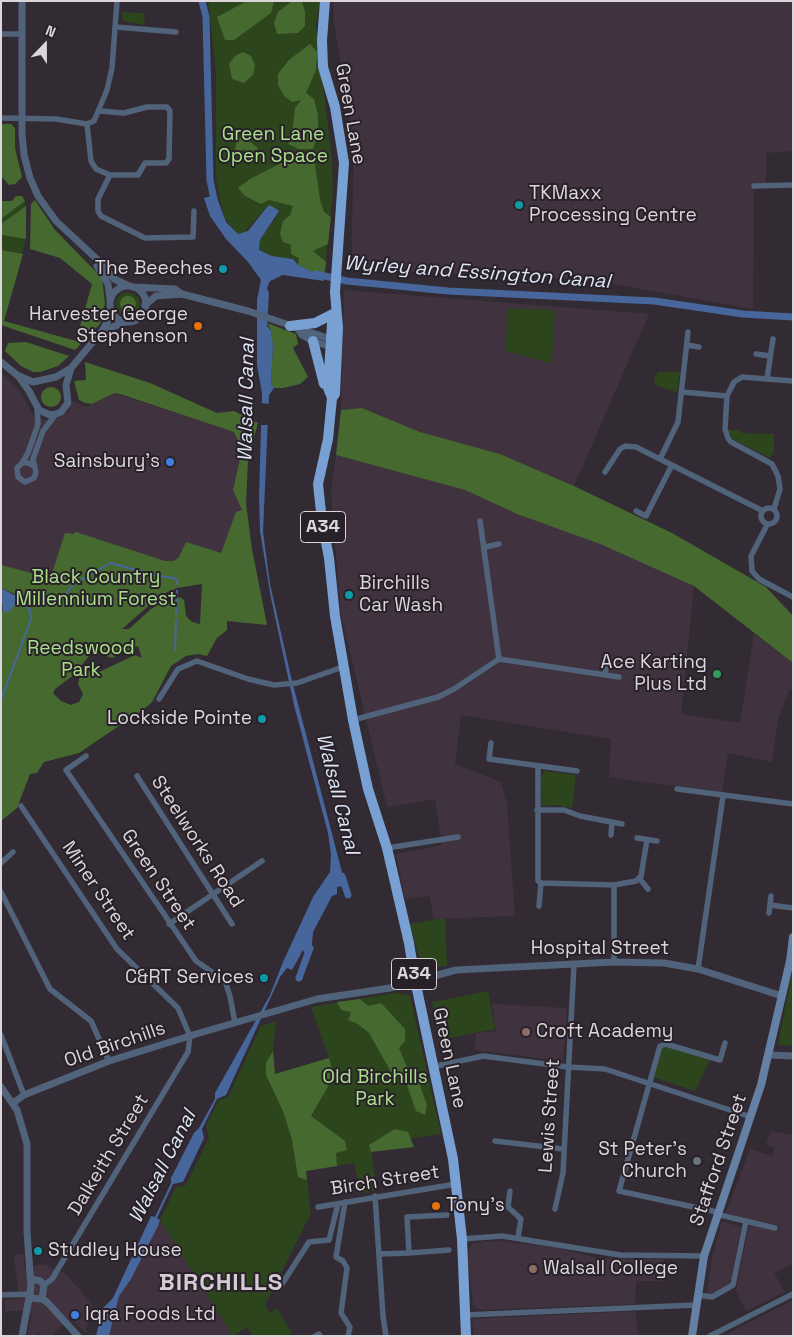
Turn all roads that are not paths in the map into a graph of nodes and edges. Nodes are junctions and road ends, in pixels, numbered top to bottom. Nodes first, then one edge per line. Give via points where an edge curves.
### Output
1 (22, 1) edge
2 (117, 1) edge
3 (325, 1) edge
4 (116, 27) junction
5 (176, 32) dead end
6 (1, 34) edge
7 (21, 34) junction
8 (99, 110) junction
9 (1, 118) edge
10 (22, 118) junction
11 (87, 124) junction
12 (110, 175) junction
13 (793, 185) edge
14 (754, 186) dead end
15 (194, 212) dead end
16 (94, 259) junction
17 (131, 287) junction
18 (182, 294) junction
19 (145, 305) junction
20 (110, 307) junction
21 (334, 311) junction
22 (125, 322) junction
23 (294, 327) junction
24 (102, 331) junction
25 (688, 332) dead end
26 (772, 339) dead end
27 (313, 341) junction
28 (334, 344) junction
29 (687, 345) junction
30 (699, 347) dead end
31 (756, 354) dead end
32 (770, 356) junction
33 (1, 362) edge
34 (73, 366) junction
35 (17, 375) junction
36 (767, 379) junction
37 (47, 380) junction
38 (793, 381) edge
39 (68, 390) junction
40 (682, 392) junction
41 (330, 393) junction
42 (727, 396) junction
43 (33, 399) junction
44 (37, 408) junction
45 (56, 414) junction
46 (660, 459) junction
47 (22, 463) junction
48 (672, 465) junction
49 (34, 466) junction
50 (605, 472) dead end
51 (774, 509) junction
52 (636, 511) dead end
53 (762, 511) junction
54 (480, 521) dead end
55 (767, 524) junction
56 (500, 544) dead end
57 (485, 547) junction
58 (793, 597) edge
59 (499, 659) junction
60 (607, 662) dead end
61 (343, 667) junction
62 (605, 674) junction
63 (619, 677) dead end
64 (159, 699) dead end
65 (354, 720) junction
66 (491, 743) dead end
67 (86, 756) dead end
68 (538, 766) junction
69 (577, 771) dead end
70 (137, 776) dead end
71 (677, 789) dead end
72 (722, 796) junction
73 (793, 804) edge
74 (21, 806) dead end
75 (537, 810) junction
76 (612, 822) junction
77 (622, 824) dead end
78 (611, 835) dead end
79 (458, 836) dead end
80 (637, 838) dead end
81 (647, 840) junction
82 (657, 840) dead end
83 (387, 848) junction
84 (13, 852) dead end
85 (262, 861) dead end
86 (1, 863) edge
87 (639, 878) junction
88 (541, 883) junction
89 (614, 885) junction
90 (648, 889) dead end
91 (1, 892) edge
92 (212, 895) junction
93 (771, 896) dead end
94 (770, 904) junction
95 (539, 906) dead end
96 (793, 908) edge
97 (769, 914) dead end
98 (169, 924) junction
99 (232, 924) dead end
100 (793, 937) edge
101 (614, 962) junction
102 (574, 965) junction
103 (698, 969) junction
104 (414, 980) junction
105 (782, 996) junction
106 (235, 1023) junction
107 (1, 1034) edge
108 (190, 1036) junction
109 (724, 1043) dead end
110 (770, 1055) junction
111 (793, 1056) edge
112 (109, 1061) junction
113 (432, 1066) junction
114 (568, 1067) junction
115 (648, 1083) junction
116 (2, 1087) edge
117 (24, 1095) junction
118 (13, 1103) junction
119 (751, 1117) junction
120 (495, 1141) dead end
121 (563, 1149) junction
122 (456, 1184) junction
123 (510, 1190) dead end
124 (375, 1196) junction
125 (345, 1202) junction
126 (338, 1204) junction
127 (318, 1207) dead end
128 (555, 1209) dead end
129 (717, 1213) junction
130 (447, 1216) dead end
131 (746, 1221) junction
132 (774, 1228) dead end
133 (518, 1238) junction
134 (462, 1239) junction
135 (449, 1250) dead end
136 (409, 1253) junction
137 (380, 1254) junction
138 (704, 1256) junction
139 (31, 1280) junction
140 (282, 1284) dead end
141 (44, 1285) junction
142 (1, 1294) edge
143 (793, 1294) edge
144 (698, 1295) junction
145 (30, 1296) junction
146 (42, 1299) junction
147 (696, 1305) junction
148 (465, 1315) junction
149 (22, 1336) edge
150 (78, 1336) edge
151 (316, 1336) edge
152 (320, 1336) edge
153 (348, 1336) edge
154 (386, 1336) edge
155 (466, 1336) edge
156 (692, 1336) edge
157 (710, 1336) edge

1 - 7 street
2 - 4 street
3 - 21 highway, Green Lane / A34 via 323,67 335,107 344,163
4 - 5 street
4 - 8 street via 112,68
6 - 7 street
7 - 10 street
8 - 11 street via 94,121
8 - 12 street via 124,113 151,106 170,110 169,159 166,163 145,163 138,175
9 - 10 street
10 - 11 street
10 - 16 street via 24,155 38,196 56,222
11 - 12 street via 92,165
12 - 15 street via 98,199 98,211 101,216 146,238 193,237
13 - 14 street
16 - 17 street via 114,279
16 - 20 street via 108,284
17 - 18 street via 169,288
17 - 19 street via 142,294
17 - 20 street via 123,287 113,294
18 - 19 street via 156,296
18 - 23 street
19 - 22 street via 141,316
20 - 22 street via 115,316
20 - 24 street
21 - 23 highway via 315,322
21 - 28 highway, A34
22 - 24 street
23 - 27 street
23 - 28 street
24 - 34 street
25 - 29 street
26 - 32 street
27 - 28 street
27 - 41 highway via 324,385
28 - 41 highway, A34
29 - 30 street
29 - 40 street
31 - 32 street
32 - 36 street
33 - 35 street
34 - 37 street
34 - 39 street via 66,385
35 - 37 street via 33,382
35 - 43 street
36 - 38 street
36 - 42 street via 742,378 734,382
37 - 39 street via 59,381
37 - 43 street via 36,387
39 - 45 street via 68,403
40 - 42 street
40 - 46 street via 678,422
41 - 61 highway, Green Lane / A34 via 332,413 318,484
42 - 51 street via 724,430 731,442 774,467 780,489
43 - 44 street
44 - 45 street via 44,413
44 - 47 street via 38,424
45 - 49 street via 43,430 33,459
46 - 48 street
46 - 50 street via 636,447 625,446 615,454
47 - 49 street
47 - 49 street via 16,474 25,482 34,478
48 - 52 street via 646,516
48 - 53 street
51 - 53 street
51 - 55 street via 777,519 775,523
53 - 55 street via 761,519
54 - 57 street
55 - 58 street via 751,556 752,571 759,579
56 - 57 street
57 - 59 street
59 - 62 street
59 - 65 street via 438,697
60 - 62 street
61 - 64 street via 285,685 261,683 197,661 178,669
61 - 65 highway, Green Lane / A34
62 - 63 street
65 - 83 highway, Green Lane / A34 via 368,788
66 - 68 street via 489,759
67 - 98 street, Green Street via 66,770
68 - 69 street
68 - 75 street
70 - 92 street, Steelworks Road
71 - 72 street
72 - 73 street
72 - 103 street
74 - 108 street, Miner Street via 117,949 178,1008
75 - 76 street via 564,810
75 - 88 street via 538,881
76 - 77 street
76 - 78 street
79 - 83 street
80 - 81 street
81 - 82 street
81 - 87 street via 643,872
83 - 104 highway, Green Lane / A34 via 409,943
84 - 86 street
85 - 92 street
87 - 89 street
87 - 90 street
88 - 89 street
88 - 95 street
89 - 101 street
91 - 112 street via 50,989 91,1021
92 - 98 street
92 - 99 street, Steelworks Road
93 - 94 street
94 - 96 street
94 - 97 street
98 - 106 street, Green Street via 196,961 225,981
100 - 105 main road, Stafford Street
101 - 102 street, Hospital Street
101 - 103 street, Hospital Street via 664,963
102 - 104 street, Hospital Street via 456,970
102 - 114 street, Lewis Street
103 - 105 street, Hospital Street
104 - 106 street, Old Birchills via 390,988 317,999
104 - 113 highway, Green Lane / A34
105 - 110 main road, Stafford Street
106 - 108 street, Old Birchills
107 - 117 street
108 - 112 street, Old Birchills
108 - 141 street, Dalkeith Street via 188,1052 52,1279
109 - 115 street via 720,1060 662,1044
110 - 111 street
110 - 119 main road, Stafford Street
112 - 117 street, Old Birchills
113 - 114 street via 483,1056
113 - 122 highway, Green Lane / A34
114 - 115 street via 605,1069
114 - 121 street, Lewis Street
115 - 119 street
115 - 129 street via 619,1191
116 - 118 street
117 - 118 street, Old Birchills
118 - 139 street via 27,1144 27,1232
119 - 129 main road, Stafford Street
120 - 121 street
121 - 128 street, Lewis Street
122 - 124 street, Birch Street
122 - 134 highway, Green Lane / A34
123 - 133 street via 508,1207 521,1220
124 - 125 street, Birch Street
124 - 137 street
125 - 126 street, Birch Street
125 - 153 street via 336,1257 347,1268 340,1313 350,1327
126 - 127 street, Birch Street
126 - 140 street via 329,1240 309,1242
129 - 131 street
129 - 138 main road, Stafford Street
130 - 136 street via 407,1217
131 - 132 street
131 - 144 street via 733,1285 712,1297
133 - 134 street
133 - 138 street via 620,1255
134 - 148 highway, Green Lane / A34
135 - 136 street
136 - 137 street
137 - 154 street
138 - 144 main road, Stafford Street
139 - 141 street
139 - 145 street
141 - 146 street
142 - 145 street
143 - 157 street
144 - 147 main road, Stafford Street
145 - 146 street
145 - 149 street
146 - 150 street
147 - 148 street
147 - 156 main road, Stafford Street
148 - 155 highway, Green Lane / A34
151 - 152 street

